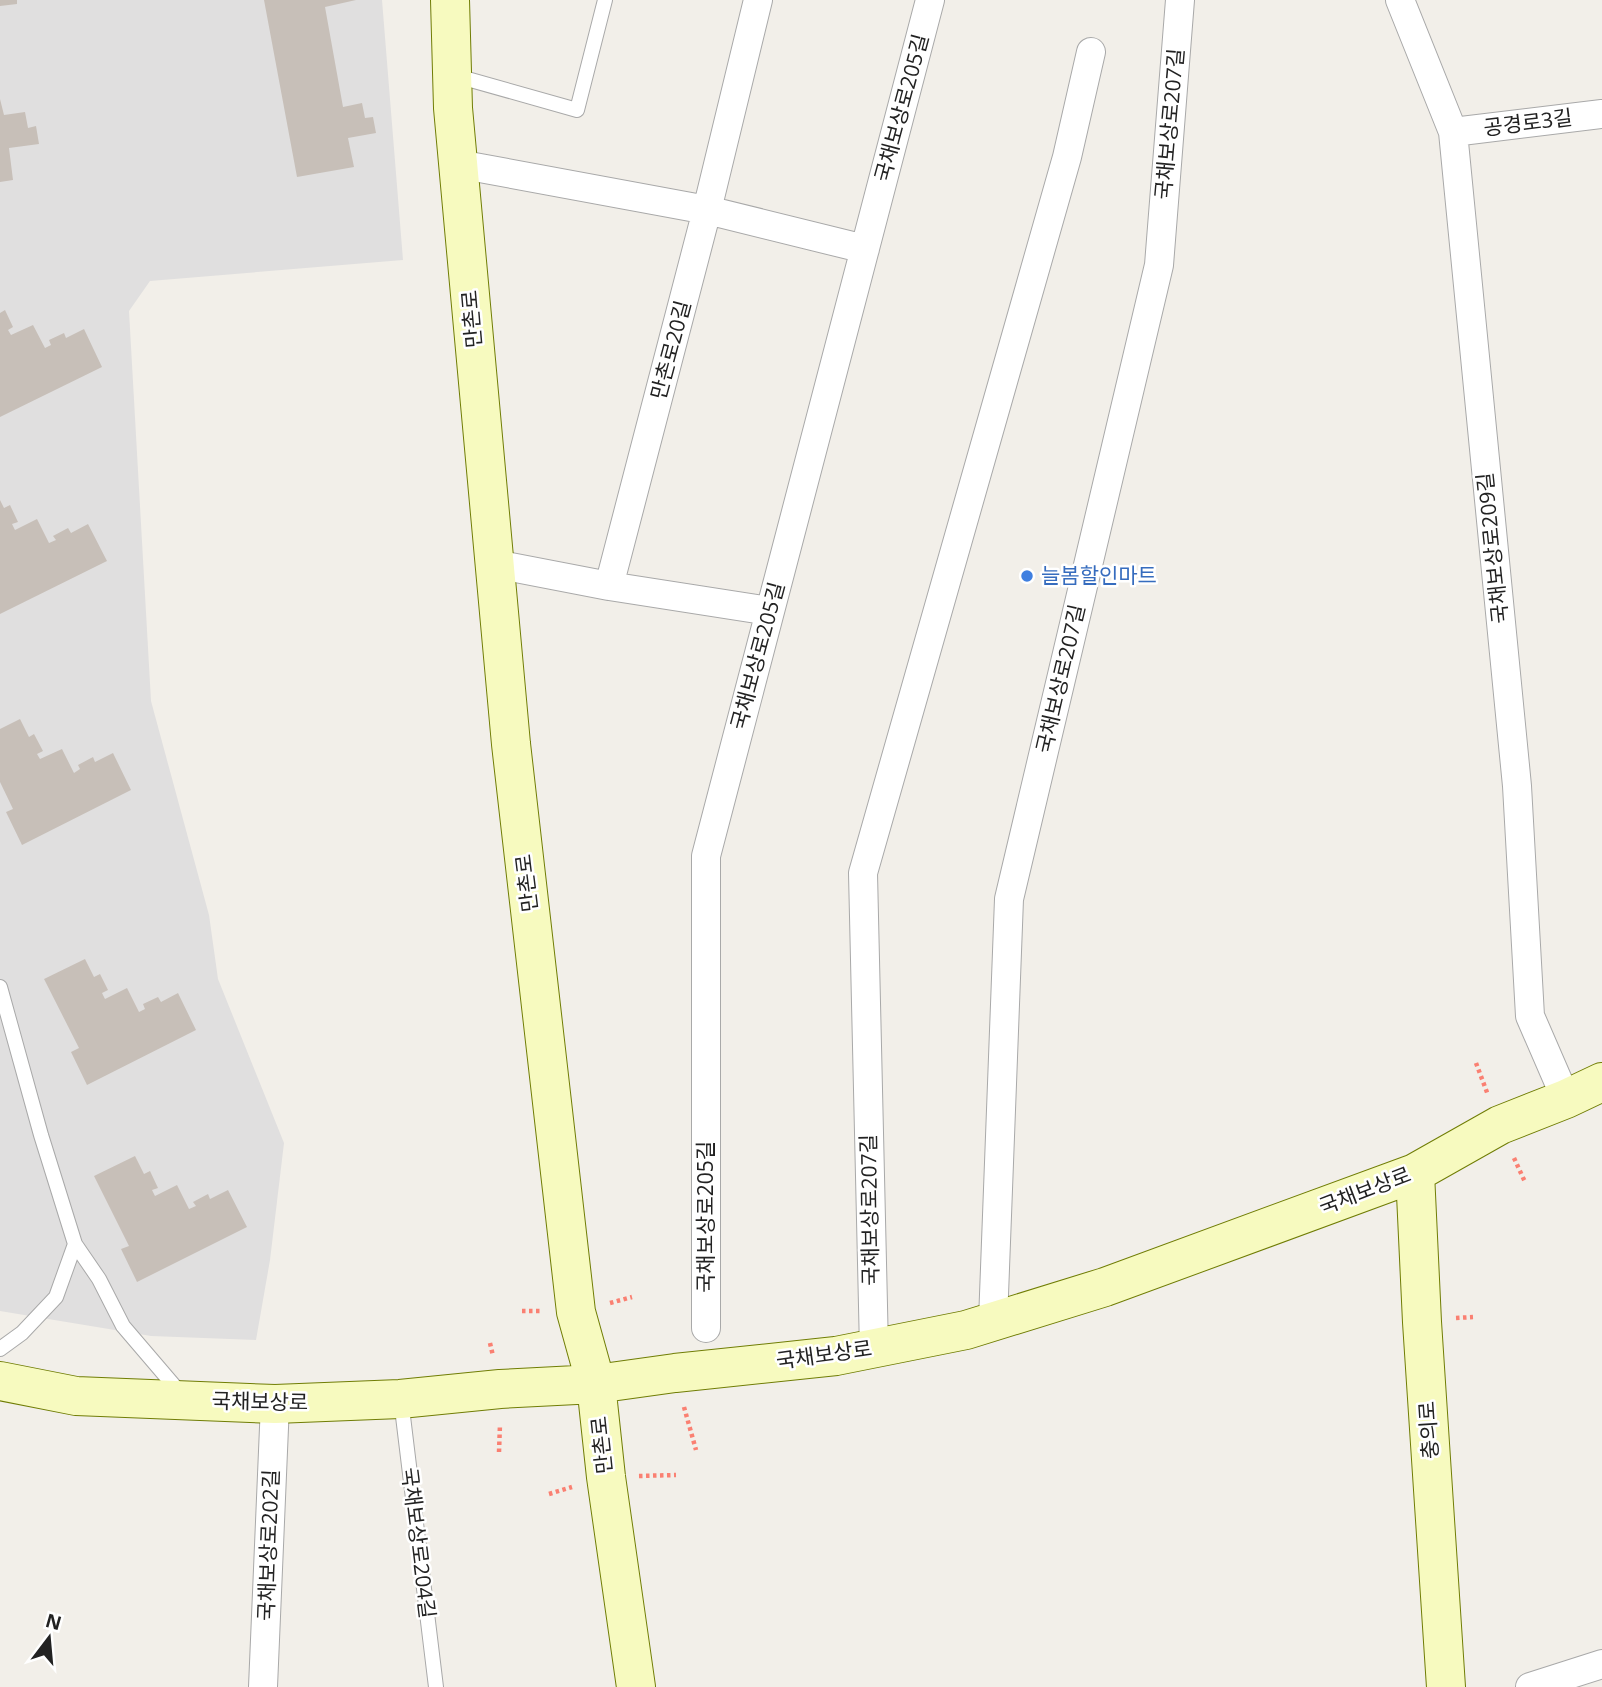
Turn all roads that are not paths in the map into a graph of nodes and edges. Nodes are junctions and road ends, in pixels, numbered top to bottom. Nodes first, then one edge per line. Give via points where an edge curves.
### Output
1 (450, 0) edge
2 (605, 0) edge
3 (758, 0) edge
4 (930, 0) edge
5 (1180, 0) edge
6 (1400, 0) edge
7 (1091, 52) dead end
8 (452, 75) junction
9 (1602, 114) edge
10 (1453, 132) junction
11 (458, 164) junction
12 (707, 210) junction
13 (865, 249) junction
14 (495, 564) junction
15 (609, 586) junction
16 (770, 611) junction
17 (0, 987) edge
18 (1602, 1082) edge
19 (1566, 1099) junction
20 (1415, 1173) junction
21 (75, 1244) junction
22 (993, 1321) junction
23 (706, 1328) dead end
24 (0, 1349) edge
25 (874, 1349) junction
26 (0, 1381) edge
27 (596, 1384) junction
28 (400, 1399) junction
29 (187, 1400) junction
30 (275, 1404) junction
31 (1602, 1664) edge
32 (264, 1687) edge
33 (436, 1687) edge
34 (636, 1687) edge
35 (1446, 1687) edge
36 (1530, 1687) edge

1 - 8 main road, 만촌로
2 - 8 lane via 577,110
3 - 12 street, 만촌로20길
4 - 13 street, 국채보상로205길
5 - 22 street, 국채보상로207길 via 1159,265 1009,899
6 - 10 street, 국채보상로209길
7 - 25 street, 국채보상로207길 via 1067,157 863,873
8 - 11 main road, 만촌로
9 - 10 street, 공경로3길
10 - 19 street, 국채보상로209길 via 1517,786 1530,1016
11 - 12 street
11 - 14 main road, 만촌로
12 - 13 street
12 - 15 street, 만촌로20길
13 - 16 street, 국채보상로205길
14 - 15 street
14 - 27 main road, 만촌로 via 576,1312
15 - 16 street
16 - 23 street, 국채보상로205길 via 706,856
17 - 21 lane
18 - 19 main road, 국채보상로
19 - 20 main road, 국채보상로 via 1500,1125
20 - 22 main road, 국채보상로 via 1105,1287
20 - 35 main road, 충의로
21 - 24 lane via 56,1297
21 - 29 lane via 123,1326
22 - 25 main road, 국채보상로
25 - 27 main road, 국채보상로
26 - 29 main road, 국채보상로 via 76,1396
27 - 28 main road, 국채보상로
27 - 34 main road, 만촌로
28 - 30 main road, 국채보상로
28 - 33 lane, 국채보상로204길
29 - 30 main road, 국채보상로
30 - 32 street, 국채보상로202길
31 - 36 street

